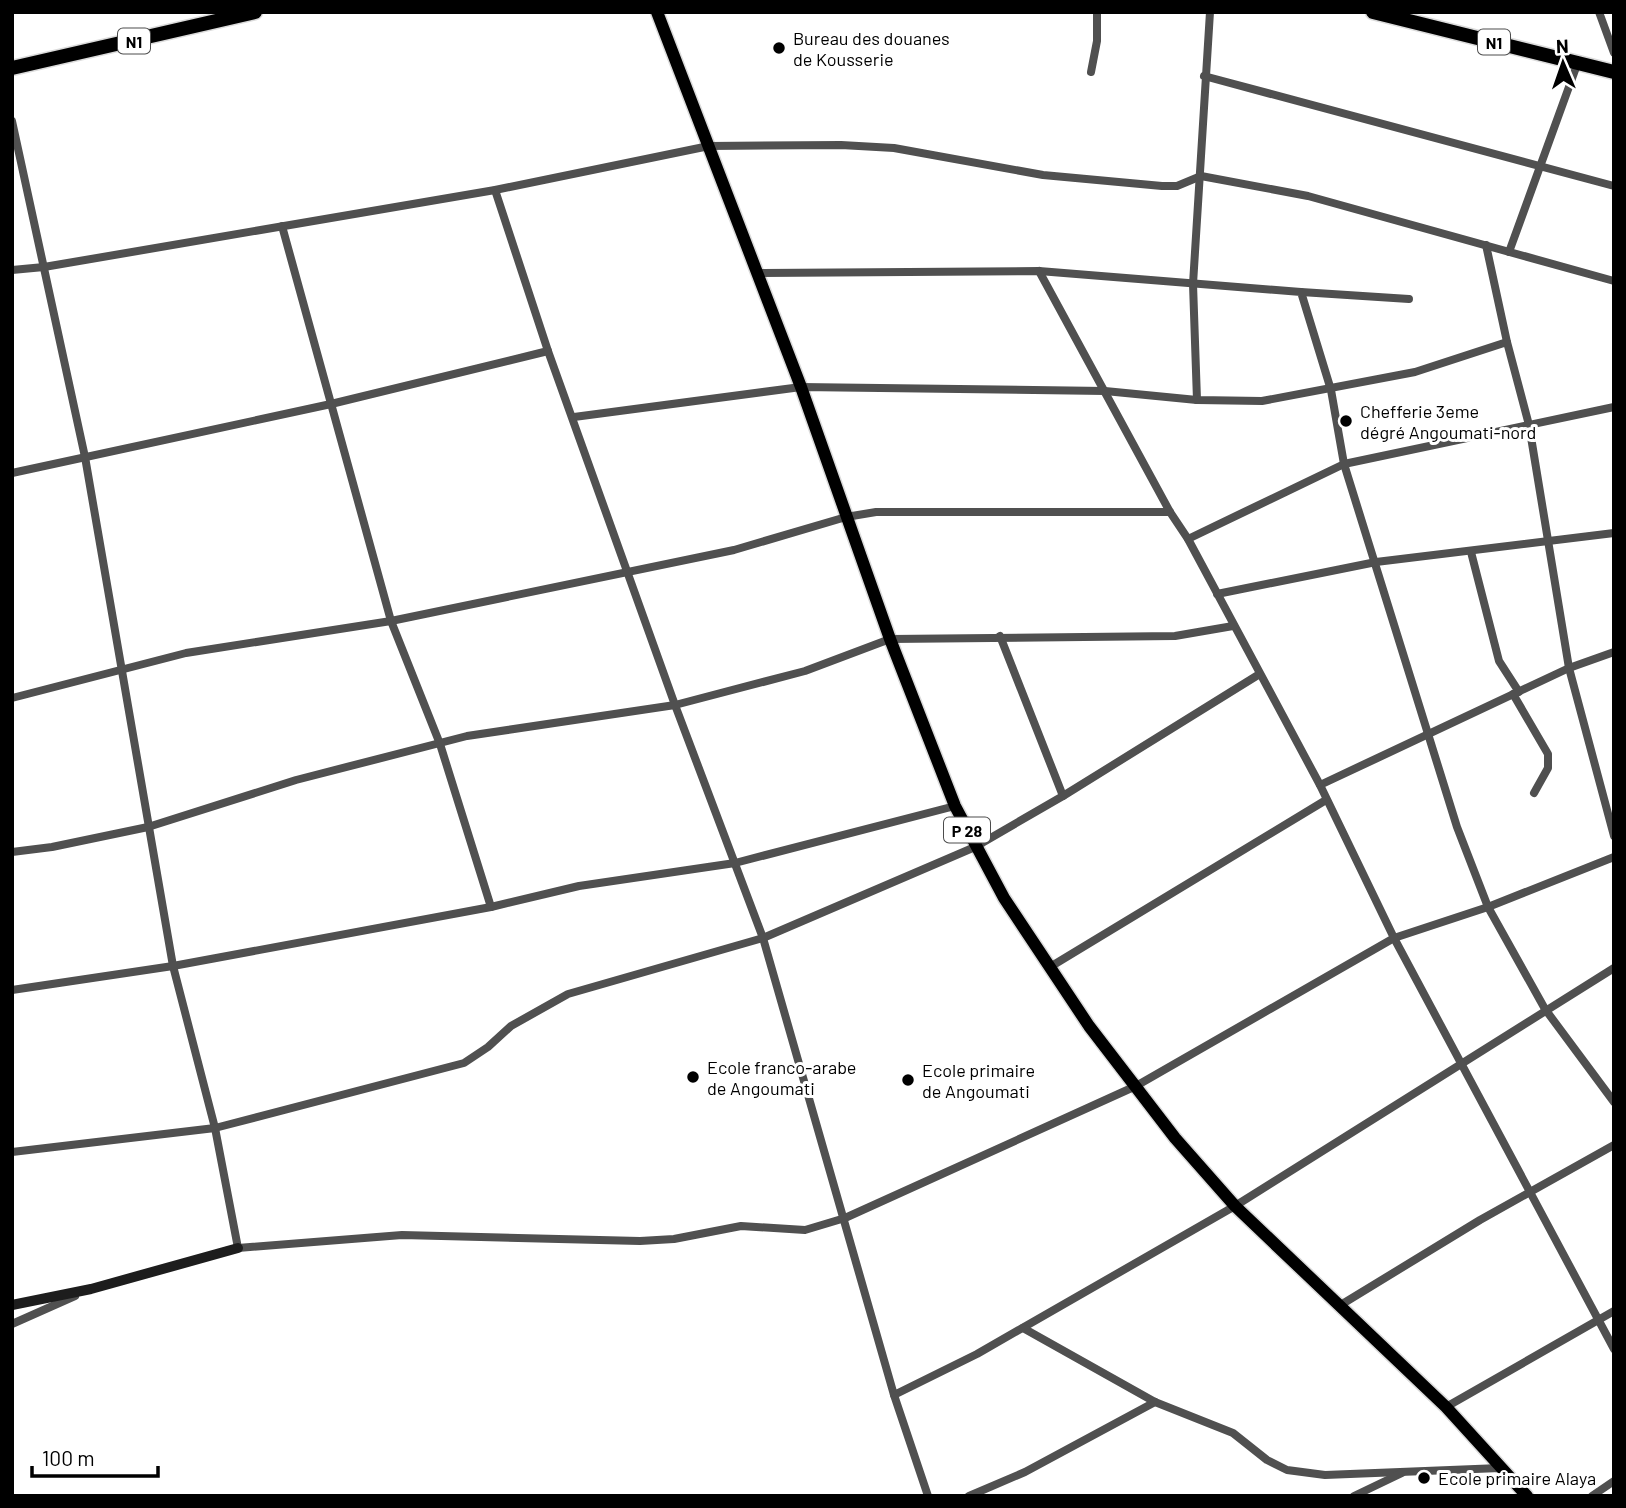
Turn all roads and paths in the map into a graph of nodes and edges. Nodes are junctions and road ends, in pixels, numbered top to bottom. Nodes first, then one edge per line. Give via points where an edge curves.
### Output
1 (255, 12) edge
2 (657, 12) edge
3 (1097, 12) edge
4 (1210, 12) edge
5 (1373, 12) edge
6 (1599, 12) edge
7 (1614, 53) edge
8 (1578, 62) junction
9 (12, 68) edge
10 (1091, 72) dead end
11 (1614, 72) edge
12 (1204, 76) junction
13 (12, 121) edge
14 (709, 146) junction
15 (1542, 167) junction
16 (1201, 176) junction
17 (1614, 186) edge
18 (495, 190) junction
19 (282, 226) junction
20 (1486, 246) junction
21 (1509, 252) junction
22 (44, 267) junction
23 (12, 270) edge
24 (1039, 271) junction
25 (757, 273) junction
26 (1614, 281) edge
27 (1193, 284) junction
28 (1301, 292) junction
29 (1409, 299) dead end
30 (1507, 342) junction
31 (548, 351) junction
32 (801, 387) junction
33 (1331, 390) junction
34 (1105, 391) junction
35 (1197, 400) junction
36 (331, 404) junction
37 (1614, 407) edge
38 (574, 417) junction
39 (1529, 425) junction
40 (85, 457) junction
41 (1344, 464) junction
42 (12, 473) edge
43 (1170, 512) junction
44 (846, 517) junction
45 (1614, 533) edge
46 (1188, 539) junction
47 (1547, 543) junction
48 (1471, 551) junction
49 (1376, 562) junction
50 (627, 570) junction
51 (1217, 594) junction
52 (391, 621) junction
53 (1234, 626) junction
54 (1000, 636) junction
55 (890, 639) junction
56 (1614, 652) edge
57 (1569, 668) junction
58 (120, 669) junction
59 (1258, 675) junction
60 (1516, 693) junction
61 (12, 698) edge
62 (675, 705) junction
63 (1427, 735) junction
64 (440, 744) junction
65 (1320, 785) junction
66 (1614, 789) edge
67 (1534, 793) dead end
68 (1603, 795) junction
69 (1063, 796) junction
70 (1326, 800) junction
71 (955, 806) junction
72 (148, 827) junction
73 (1614, 836) edge
74 (975, 846) junction
75 (12, 852) edge
76 (1614, 857) edge
77 (735, 863) junction
78 (491, 907) junction
79 (1488, 907) junction
80 (763, 938) junction
81 (1394, 938) junction
82 (173, 966) junction
83 (1050, 967) junction
84 (1614, 968) edge
85 (12, 990) edge
86 (1545, 1009) junction
87 (1460, 1062) junction
88 (1136, 1086) junction
89 (1614, 1102) edge
90 (215, 1128) junction
91 (1614, 1145) edge
92 (12, 1152) edge
93 (1530, 1191) junction
94 (1235, 1206) junction
95 (845, 1218) junction
96 (238, 1248) junction
97 (91, 1289) junction
98 (12, 1305) edge
99 (1339, 1306) junction
100 (1614, 1311) edge
101 (1597, 1321) junction
102 (12, 1324) edge
103 (1023, 1328) junction
104 (1614, 1349) edge
105 (894, 1395) junction
106 (1155, 1402) junction
107 (1446, 1408) junction
108 (1500, 1468) junction
109 (1408, 1470) junction
110 (1614, 1481) edge
111 (928, 1496) edge
112 (969, 1496) edge
113 (1354, 1496) edge
114 (1527, 1496) edge
115 (1592, 1496) edge

1 - 9 highway, N1
2 - 14 main road, P 28
3 - 10 street
4 - 12 street
5 - 8 highway, N1
6 - 7 street
8 - 11 highway, N1
8 - 15 street
12 - 15 street
12 - 16 street
13 - 22 street
14 - 16 street via 894,148 1042,175 1162,186 1177,186
14 - 18 street
14 - 25 main road, P 28
15 - 17 street
15 - 21 street
16 - 20 street via 1308,197
16 - 27 street
18 - 19 street
18 - 31 street
19 - 22 street
19 - 36 street
20 - 21 street
20 - 30 street
21 - 26 street
22 - 23 street
22 - 40 street
24 - 25 street
24 - 27 street
24 - 34 street
25 - 32 main road, P 28
27 - 28 street
27 - 35 street
28 - 29 street
28 - 33 street
30 - 33 street via 1415,372
30 - 39 street
31 - 36 street
31 - 38 street
32 - 34 street
32 - 38 street
32 - 44 main road, P 28
33 - 35 street via 1262,401
33 - 41 street
34 - 35 street
34 - 43 street
36 - 40 street
36 - 52 street
37 - 39 street
38 - 50 street
39 - 41 street
39 - 47 street
40 - 42 street
40 - 58 street
41 - 46 street
41 - 49 street
43 - 44 street via 910,510
43 - 46 street
44 - 50 street via 734,550
44 - 55 main road, P 28
45 - 47 street
46 - 51 street
47 - 48 street
47 - 57 street
48 - 49 street
48 - 60 street via 1499,661
49 - 51 street
49 - 63 street
50 - 52 street
50 - 62 street
51 - 53 street
52 - 58 street via 186,653
52 - 64 street
53 - 54 street via 1175,636 1107,639
53 - 59 street
54 - 55 street
54 - 69 street
55 - 62 street via 805,671
55 - 71 main road, P 28
56 - 57 street
57 - 60 street
57 - 68 street
58 - 61 street
58 - 72 street
59 - 65 street
59 - 69 street
60 - 63 street
60 - 67 street via 1548,754 1548,768
62 - 64 street
62 - 77 street
63 - 65 street
63 - 79 street
64 - 72 street via 296,780
64 - 78 street
65 - 70 street
66 - 68 street
68 - 73 street
69 - 74 street
70 - 81 street
70 - 83 street
71 - 74 main road, P 28
71 - 77 street
72 - 75 street
72 - 82 street
74 - 80 street
74 - 83 main road, P 28
76 - 79 street
77 - 78 street via 579,887
77 - 80 street
78 - 82 street
79 - 81 street
79 - 86 street
80 - 90 street via 568,994 511,1026 464,1063
80 - 95 street
81 - 87 street
81 - 88 street
82 - 85 street
82 - 90 street
83 - 88 main road, P 28
84 - 86 street
86 - 87 street
86 - 89 street
87 - 93 street
87 - 94 street
88 - 94 main road, P 28
88 - 95 street
90 - 92 street
90 - 96 street
91 - 93 street
93 - 99 street
93 - 101 street
94 - 99 main road, P 28
94 - 103 street
95 - 96 street via 805,1230 741,1226 640,1241 402,1235
95 - 105 street
96 - 97 street
97 - 98 street
97 - 102 street
99 - 107 main road, P 28
100 - 101 street
101 - 104 street
101 - 107 street
103 - 105 street
103 - 106 street
105 - 111 street
106 - 109 street via 1233,1433 1287,1470 1325,1475
106 - 112 street via 1025,1472
107 - 108 main road, P 28
108 - 109 street
108 - 114 main road, P 28
109 - 113 street
110 - 115 street

